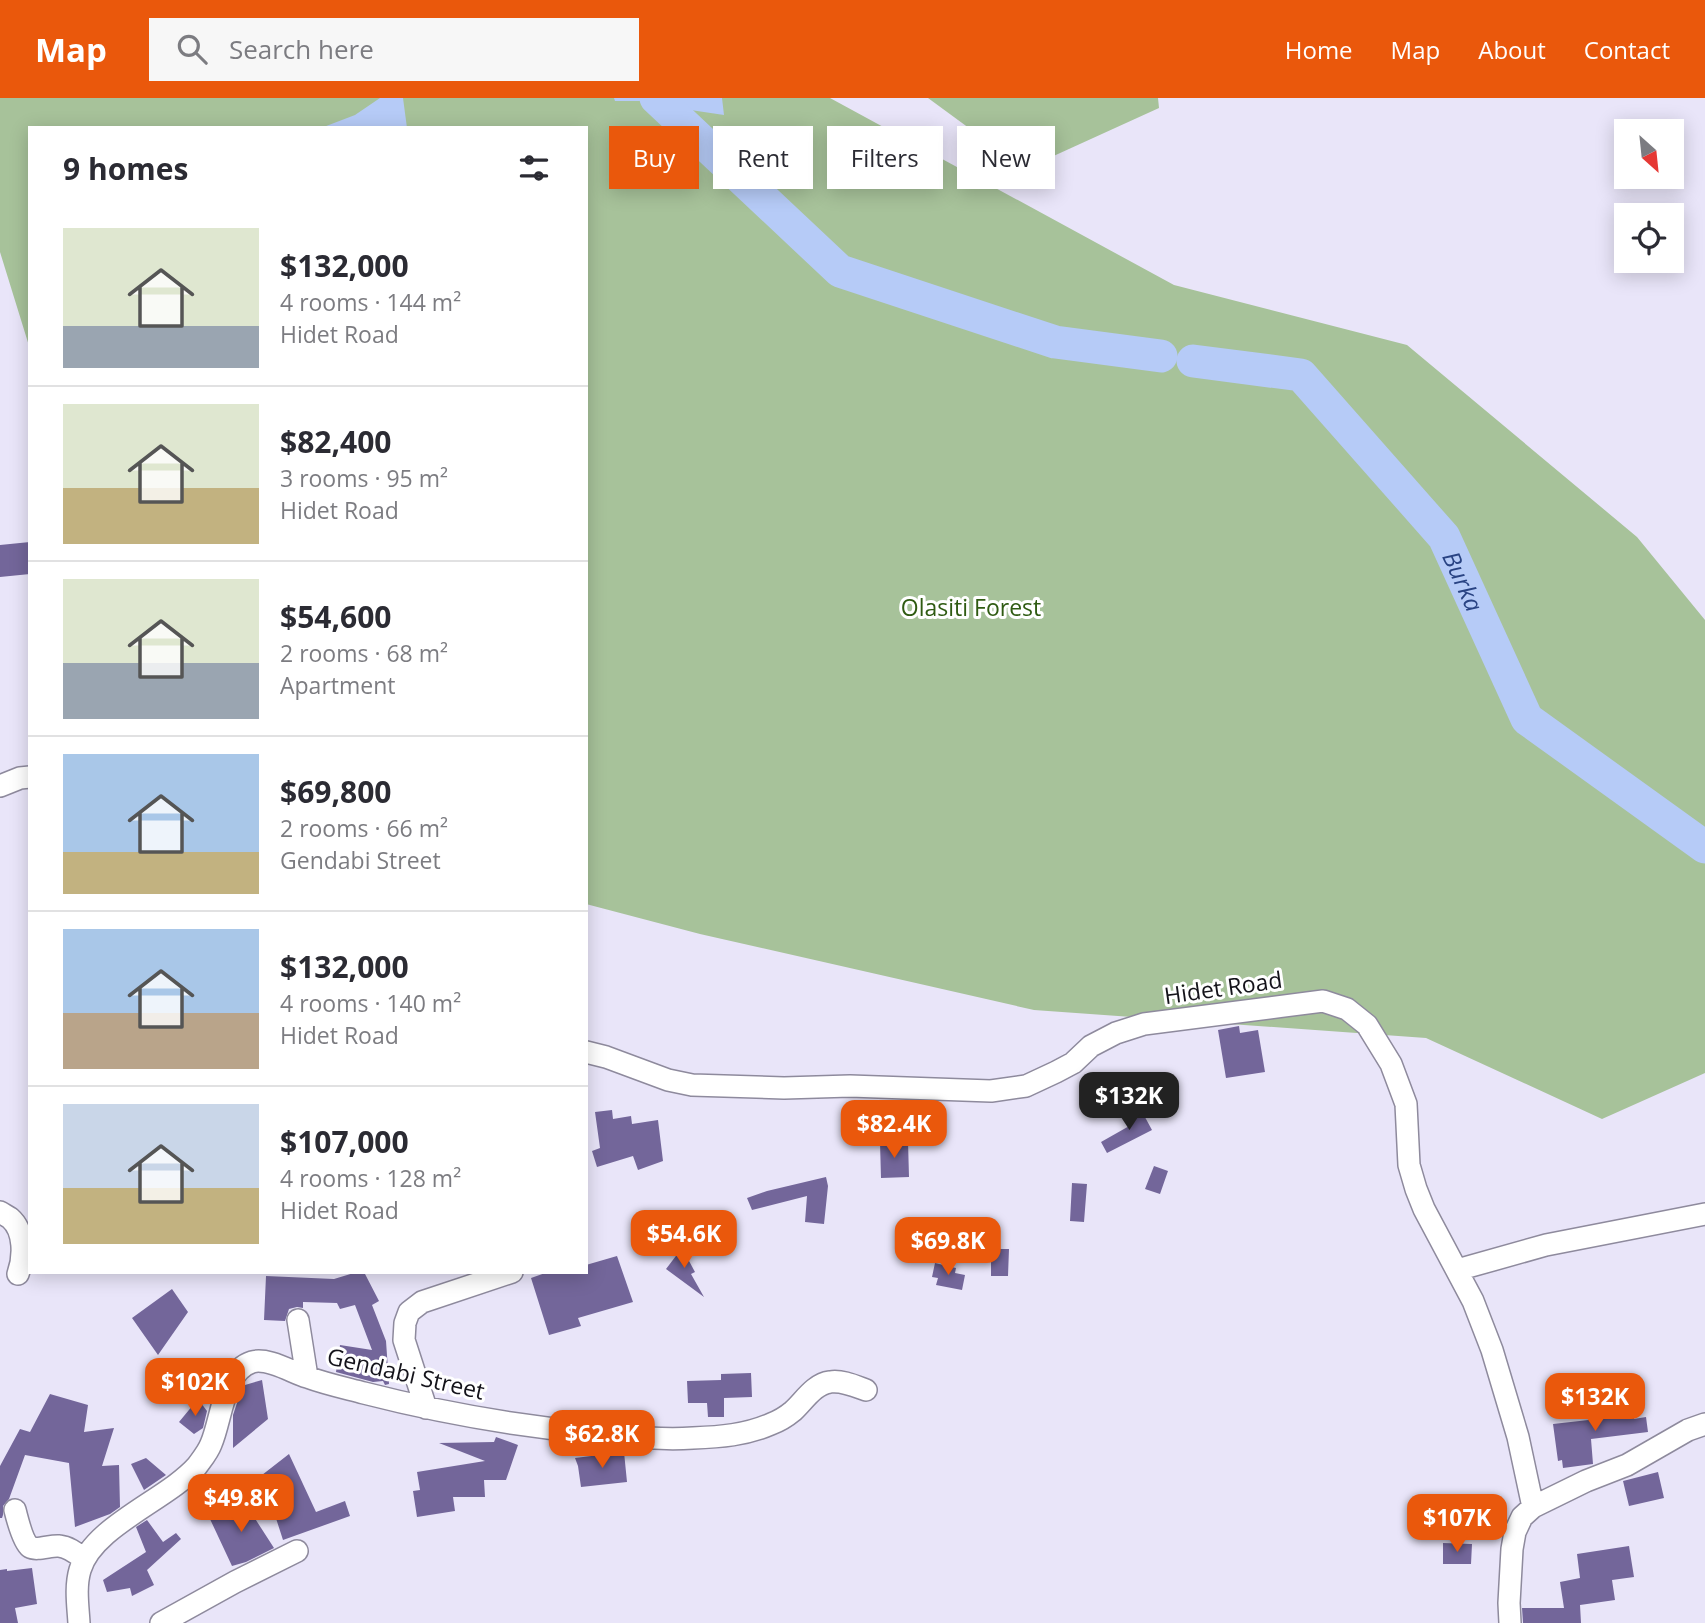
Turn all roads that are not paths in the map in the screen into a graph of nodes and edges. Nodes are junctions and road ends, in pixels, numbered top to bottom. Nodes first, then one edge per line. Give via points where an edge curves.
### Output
1 (28, 777) edge
2 (0, 786) edge
3 (588, 1052) edge
4 (0, 1212) edge
5 (1705, 1214) edge
6 (1457, 1269) junction
7 (18, 1274) dead end
8 (506, 1274) edge
9 (298, 1320) dead end
10 (307, 1377) junction
11 (866, 1390) dead end
12 (426, 1408) junction
13 (1705, 1424) edge
14 (1532, 1507) junction
15 (15, 1510) dead end
16 (298, 1551) dead end
17 (84, 1559) junction
18 (79, 1623) edge
19 (162, 1623) edge
20 (1510, 1623) edge

1 - 2 street
3 - 6 street, Hidet Road via 692,1086 991,1091 1026,1086 1073,1063 1091,1046 1144,1024 1323,1001 1347,1009 1367,1025 1391,1063 1406,1104 1412,1177
4 - 7 street via 11,1218 20,1232 23,1260
5 - 6 street via 1546,1245
6 - 14 street, Hidet Road via 1492,1350 1518,1437
8 - 12 street via 422,1302 409,1311 404,1340
9 - 10 street
10 - 12 street, Gendabi Street
10 - 17 street, Gendabi Street via 259,1361 237,1372 211,1444 197,1465 105,1536
11 - 12 street, Gendabi Street via 828,1382 769,1425 727,1437 683,1439 575,1432
13 - 14 street
14 - 20 street via 1515,1532
15 - 17 street via 30,1547 63,1546
16 - 19 street
17 - 18 street via 78,1582

